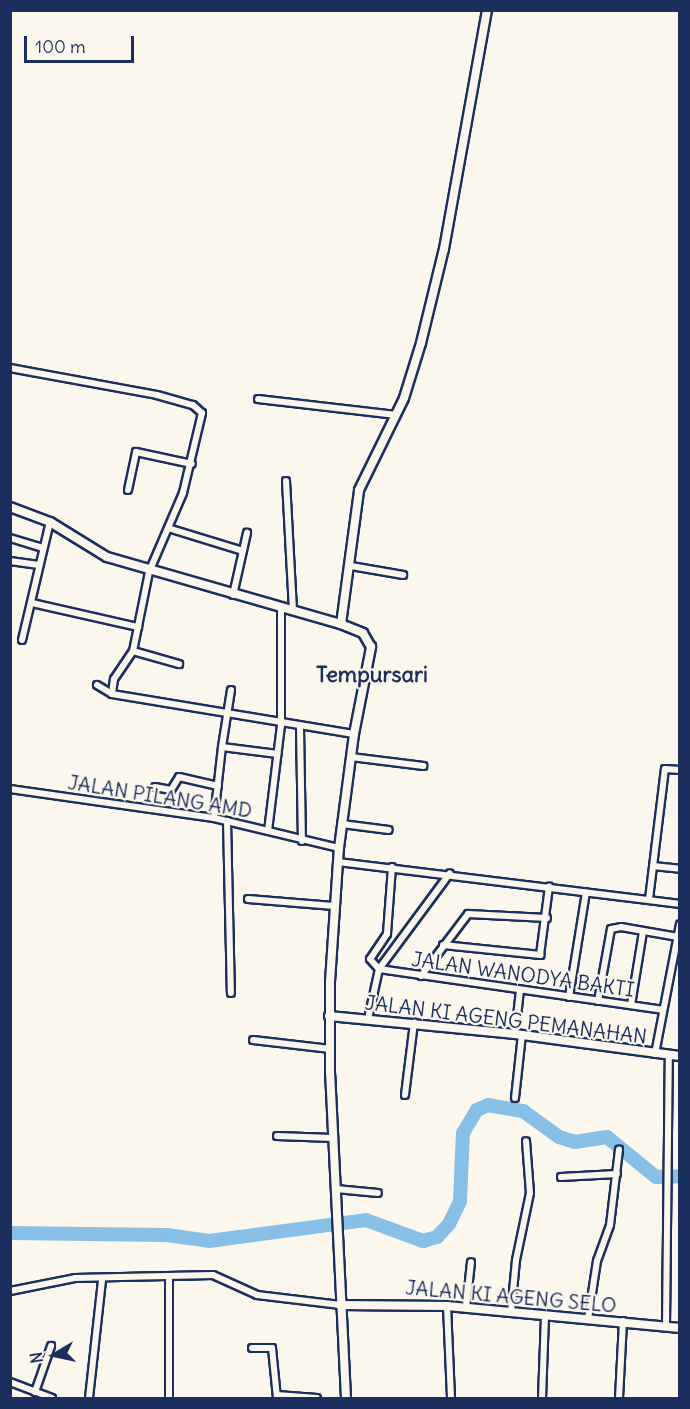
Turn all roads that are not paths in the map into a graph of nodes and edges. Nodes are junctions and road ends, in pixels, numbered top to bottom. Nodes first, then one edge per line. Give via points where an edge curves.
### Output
1 (487, 10) edge
2 (10, 368) edge
3 (258, 399) dead end
4 (396, 415) junction
5 (192, 464) junction
6 (286, 481) dead end
7 (128, 490) dead end
8 (10, 507) edge
9 (50, 522) junction
10 (168, 528) junction
11 (247, 533) dead end
12 (10, 538) edge
13 (42, 548) junction
14 (243, 551) junction
15 (10, 561) edge
16 (39, 565) junction
17 (351, 566) junction
18 (149, 572) junction
19 (403, 575) dead end
20 (233, 595) junction
21 (32, 603) junction
22 (281, 609) junction
23 (293, 611) junction
24 (341, 624) junction
25 (138, 627) junction
26 (22, 640) dead end
27 (133, 651) junction
28 (179, 664) dead end
29 (97, 685) dead end
30 (231, 690) dead end
31 (112, 694) junction
32 (226, 714) junction
33 (281, 725) junction
34 (300, 728) junction
35 (354, 734) junction
36 (222, 747) junction
37 (278, 754) junction
38 (351, 757) junction
39 (423, 766) dead end
40 (680, 770) edge
41 (218, 786) junction
42 (155, 787) dead end
43 (10, 789) edge
44 (214, 818) junction
45 (227, 821) junction
46 (342, 824) junction
47 (389, 830) dead end
48 (268, 831) junction
49 (302, 840) junction
50 (339, 848) junction
51 (338, 862) junction
52 (653, 866) junction
53 (392, 867) junction
54 (680, 869) edge
55 (450, 873) junction
56 (549, 887) junction
57 (586, 892) junction
58 (248, 899) dead end
59 (649, 899) junction
60 (679, 904) edge
61 (334, 906) junction
62 (547, 918) junction
63 (680, 924) edge
64 (644, 932) junction
65 (678, 937) junction
66 (443, 945) junction
67 (379, 969) junction
68 (421, 976) junction
69 (520, 990) junction
70 (231, 993) dead end
71 (569, 997) junction
72 (598, 1001) junction
73 (631, 1005) junction
74 (662, 1010) junction
75 (329, 1016) junction
76 (368, 1019) junction
77 (414, 1023) junction
78 (518, 1035) junction
79 (253, 1040) dead end
80 (330, 1048) junction
81 (655, 1054) junction
82 (669, 1055) junction
83 (680, 1056) edge
84 (405, 1095) dead end
85 (514, 1098) dead end
86 (277, 1136) dead end
87 (333, 1138) junction
88 (526, 1141) dead end
89 (619, 1150) dead end
90 (617, 1174) junction
91 (561, 1177) dead end
92 (336, 1190) junction
93 (378, 1193) dead end
94 (471, 1262) dead end
95 (169, 1277) junction
96 (102, 1280) junction
97 (11, 1291) edge
98 (340, 1305) junction
99 (447, 1306) junction
100 (466, 1308) junction
101 (511, 1312) junction
102 (544, 1315) junction
103 (588, 1319) junction
104 (623, 1322) junction
105 (666, 1325) junction
106 (680, 1328) edge
107 (51, 1346) dead end
108 (252, 1348) dead end
109 (10, 1382) edge
110 (35, 1392) junction
111 (277, 1397) edge
112 (52, 1398) edge
113 (89, 1398) edge
114 (169, 1398) edge
115 (317, 1398) edge
116 (346, 1398) edge
117 (451, 1398) edge
118 (542, 1398) edge
119 (619, 1398) edge

1 - 4 main road via 442,259 417,359
2 - 5 street via 193,405 203,417
3 - 4 street
4 - 17 main road via 362,478
5 - 7 street via 136,452
5 - 10 street
6 - 23 street
8 - 9 main road
9 - 13 street
9 - 18 main road via 95,551
10 - 14 street
10 - 18 street
11 - 14 street
12 - 13 street
13 - 16 street
14 - 20 street
15 - 16 street
16 - 21 street
17 - 19 street
17 - 24 main road
18 - 20 main road
18 - 25 street
20 - 22 main road
21 - 25 street
21 - 26 street
22 - 23 main road
22 - 33 street
23 - 24 main road
24 - 35 main road via 363,633 371,647
25 - 27 street
27 - 28 street
27 - 31 street via 114,679
29 - 31 street
30 - 32 street
31 - 32 street
32 - 33 street
32 - 36 street
33 - 34 street
33 - 37 street
34 - 35 street
34 - 49 street
35 - 38 main road
36 - 37 street
36 - 41 street
37 - 48 street
38 - 39 street
38 - 46 main road
40 - 52 street via 665,769
41 - 42 street via 177,777 171,790
41 - 44 street
43 - 44 street, JALAN PILANG AMD
44 - 45 street, JALAN PILANG AMD
45 - 48 street, JALAN PILANG AMD
45 - 70 street
46 - 47 street
46 - 50 main road
48 - 49 street, JALAN PILANG AMD
49 - 50 street, JALAN PILANG AMD
50 - 51 main road
51 - 53 street
51 - 61 main road
52 - 54 street
52 - 59 street
53 - 55 street
53 - 67 street via 387,934 370,959
55 - 56 street
55 - 67 street
56 - 57 street
56 - 62 street
57 - 59 street
57 - 71 street
58 - 61 street
59 - 60 street
61 - 75 main road
62 - 66 street via 471,912
62 - 66 street via 543,950 538,956
63 - 65 street
64 - 65 street
64 - 72 street via 618,927 610,931
64 - 73 street
65 - 74 street
66 - 68 street
67 - 68 street, JALAN WANODYA BAKTI
67 - 76 street
68 - 69 street, JALAN WANODYA BAKTI
69 - 71 street, JALAN WANODYA BAKTI
69 - 78 street
71 - 72 street, JALAN WANODYA BAKTI
72 - 73 street, JALAN WANODYA BAKTI
73 - 74 street, JALAN WANODYA BAKTI
74 - 81 street
75 - 76 main road, JALAN KI AGENG PEMANAHAN
75 - 80 main road
76 - 77 main road, JALAN KI AGENG PEMANAHAN
77 - 78 main road, JALAN KI AGENG PEMANAHAN
77 - 84 street
78 - 81 main road, JALAN KI AGENG PEMANAHAN
78 - 85 street
79 - 80 street
80 - 87 main road
81 - 82 main road, JALAN KI AGENG PEMANAHAN
82 - 83 main road, JALAN KI AGENG PEMANAHAN
82 - 105 street
86 - 87 street
87 - 92 main road
88 - 101 street via 530,1193 516,1260
89 - 90 street
90 - 91 street
90 - 103 street via 610,1225 595,1269
92 - 93 street
92 - 98 main road
94 - 100 street
95 - 96 street
95 - 98 street via 216,1275 257,1295
95 - 114 street
96 - 97 street via 65,1279
96 - 113 street
98 - 99 main road, JALAN KI AGENG SELO
98 - 116 main road
99 - 100 main road, JALAN KI AGENG SELO
99 - 117 street
100 - 101 main road, JALAN KI AGENG SELO
101 - 102 main road, JALAN KI AGENG SELO
102 - 103 main road, JALAN KI AGENG SELO
102 - 118 street
103 - 104 main road, JALAN KI AGENG SELO
104 - 105 main road, JALAN KI AGENG SELO
104 - 119 street
105 - 106 main road, JALAN KI AGENG SELO
107 - 110 street
108 - 111 street via 272,1348
109 - 110 street
110 - 112 street
111 - 115 street

